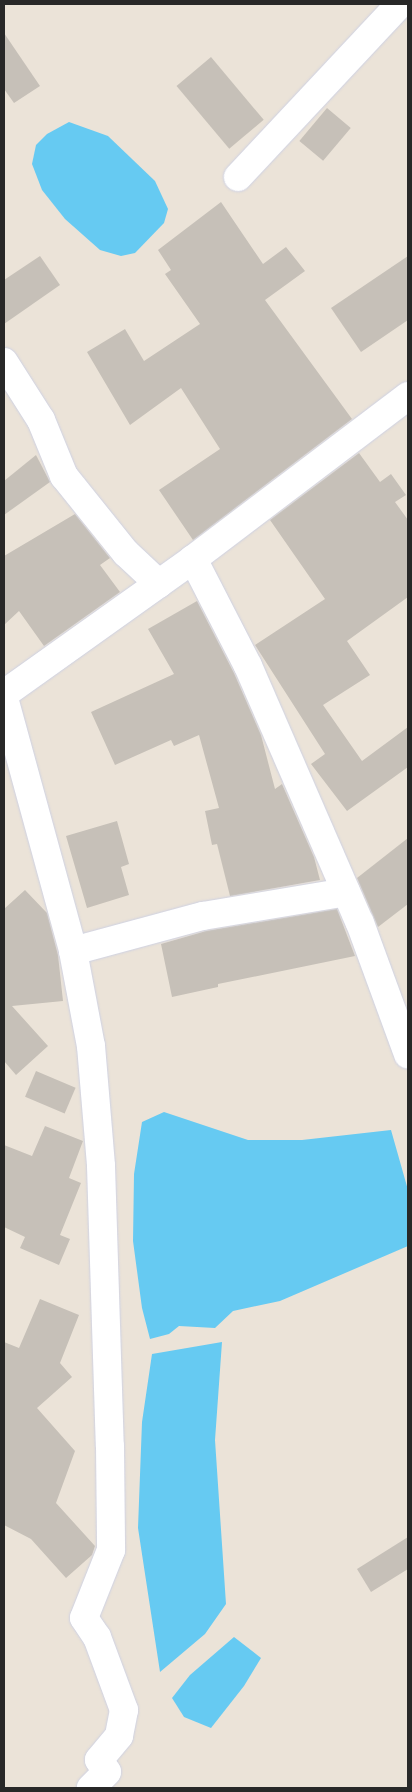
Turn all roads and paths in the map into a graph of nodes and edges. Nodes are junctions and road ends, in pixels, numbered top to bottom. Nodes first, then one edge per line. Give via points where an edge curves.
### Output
1 (400, 4) edge
2 (238, 177) dead end
3 (4, 362) edge
4 (408, 396) edge
5 (193, 559) junction
6 (159, 584) junction
7 (4, 694) edge
8 (4, 698) edge
9 (346, 892) junction
10 (73, 951) junction
11 (408, 1054) edge
12 (91, 1788) edge

1 - 2 street
3 - 6 street via 40,420 64,476 126,553
4 - 5 street via 254,516
5 - 6 street
5 - 9 street via 248,666
6 - 7 street
8 - 10 street
9 - 10 street via 203,916
9 - 11 street
10 - 12 street via 91,1046 101,1166 110,1446 111,1550 84,1618 97,1637 124,1710 119,1736 99,1760 107,1772

